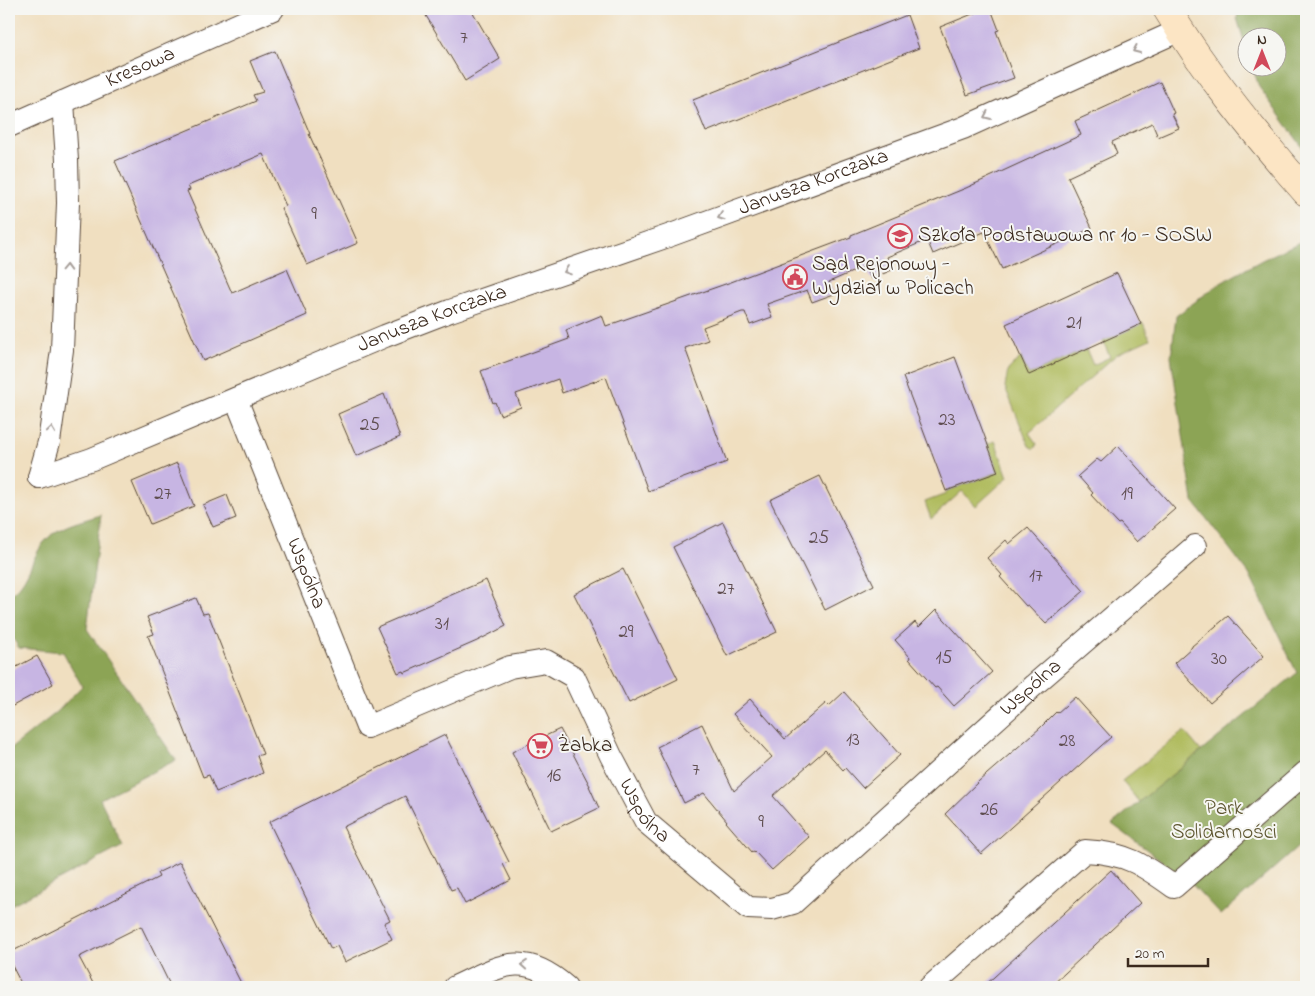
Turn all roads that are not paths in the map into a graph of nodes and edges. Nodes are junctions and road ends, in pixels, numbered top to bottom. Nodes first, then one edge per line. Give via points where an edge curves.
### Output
1 (273, 9) edge
2 (1174, 19) edge
3 (62, 102) junction
4 (9, 126) edge
5 (1306, 192) edge
6 (236, 399) junction
7 (1195, 546) dead end
8 (1306, 772) edge
9 (455, 987) edge
10 (566, 987) edge
11 (930, 987) edge

1 - 3 street, Kresowa
2 - 5 street via 1224,91
2 -> 6 street, Janusza Korczaka via 963,128 450,311
3 - 4 street, Kresowa
6 -> 3 street, Janusza Korczaka via 92,459 39,477 49,442 62,350 68,203
6 - 7 street, Wspólna via 367,727 510,667 546,661 574,676 646,822 748,908 772,910 792,903 1006,710
8 - 11 street via 1174,887 1144,865 1122,856 1085,852
10 -> 9 street via 537,967 525,964 498,968

